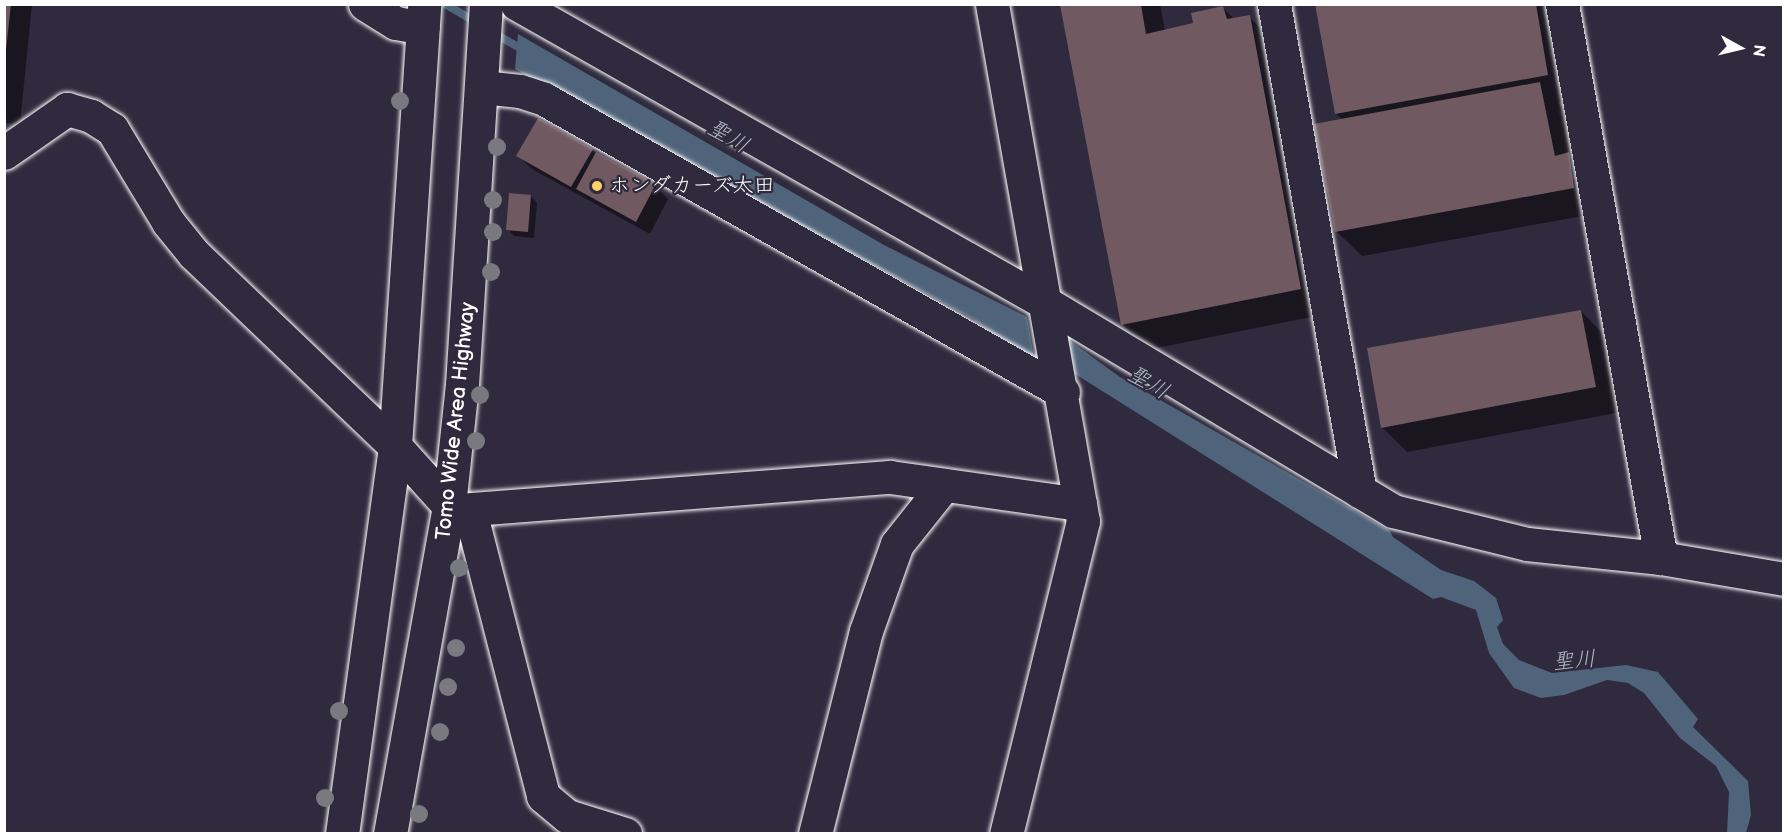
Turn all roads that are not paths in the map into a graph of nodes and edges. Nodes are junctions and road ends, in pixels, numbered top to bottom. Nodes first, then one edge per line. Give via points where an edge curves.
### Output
1 (364, 4) edge
2 (992, 4) edge
3 (1274, 4) edge
4 (1562, 4) edge
5 (496, 5) edge
6 (424, 18) edge
7 (482, 72) junction
8 (4, 153) edge
9 (1046, 314) junction
10 (1060, 381) junction
11 (394, 446) junction
12 (944, 485) junction
13 (1360, 491) junction
14 (1080, 504) junction
15 (459, 508) junction
16 (1661, 558) junction
17 (1784, 579) edge
18 (342, 834) edge
19 (390, 834) edge
20 (625, 834) edge
21 (816, 834) edge
22 (1006, 834) edge

1 - 6 main road via 405,26
2 - 9 main road
3 - 13 main road
4 - 16 main road
5 - 7 main road, Tomo Wide Area Highway
5 - 9 main road
6 - 11 main road
7 - 10 main road via 544,99
7 - 15 main road, Tomo Wide Area Highway via 462,385
8 - 11 main road via 66,109 91,116 112,129 168,222 194,254
9 - 10 main road
9 - 13 main road
10 - 14 main road
11 - 15 main road
11 - 18 main road
12 - 14 main road
12 - 15 main road via 890,477
12 - 21 main road via 897,544 866,631
13 - 16 main road via 1393,511 1527,544
14 - 22 main road via 1083,521
15 - 19 main road, Tomo Wide Area Highway
15 - 20 main road via 543,796 567,816
16 - 17 main road

